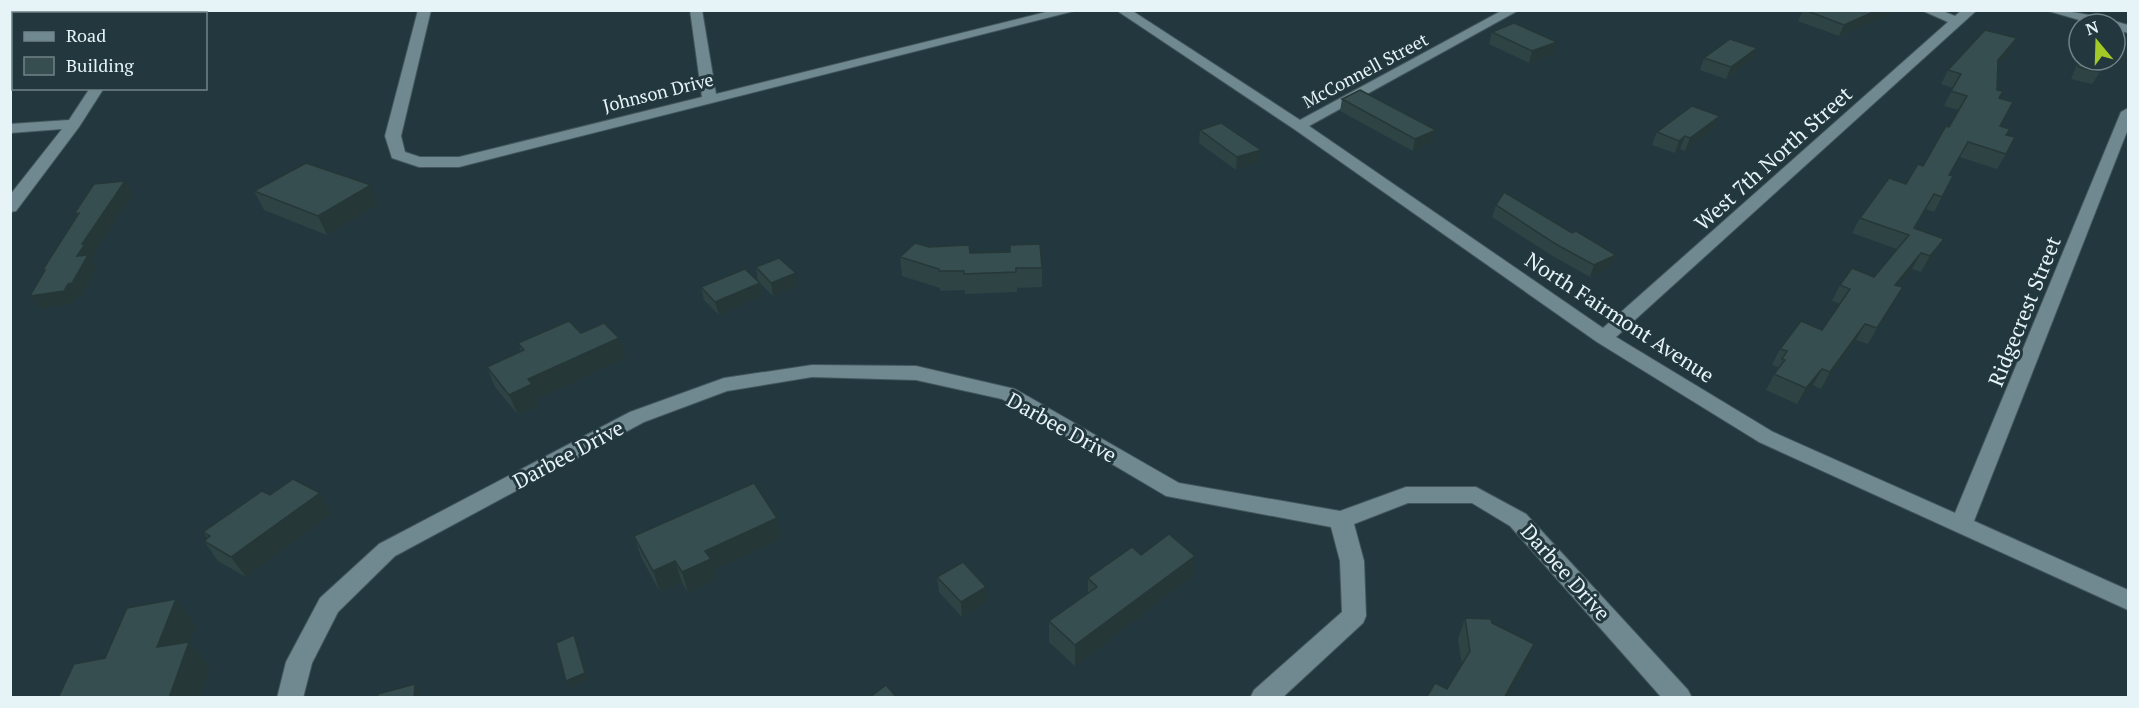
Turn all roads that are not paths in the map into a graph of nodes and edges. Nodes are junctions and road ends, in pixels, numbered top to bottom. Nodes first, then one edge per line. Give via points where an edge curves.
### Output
1 (425, 10) edge
2 (696, 10) edge
3 (1072, 10) edge
4 (1151, 10) edge
5 (1513, 10) edge
6 (1927, 10) edge
7 (1971, 10) edge
8 (2051, 10) edge
9 (1125, 14) edge
10 (2067, 14) edge
11 (1957, 21) junction
12 (96, 90) edge
13 (710, 99) junction
14 (2128, 112) edge
15 (74, 124) junction
16 (1299, 126) junction
17 (10, 129) edge
18 (10, 207) edge
19 (1604, 338) junction
20 (1341, 520) junction
21 (1961, 526) junction
22 (2128, 600) edge
23 (290, 698) edge
24 (1263, 698) edge
25 (1679, 698) edge

1 - 13 street, Johnson Drive via 393,136 398,155 419,162 459,162
2 - 13 street
3 - 13 street, Johnson Drive
4 - 9 street
5 - 16 street, McConnell Street
6 - 11 street
7 - 11 street, West 7th North Street
8 - 10 street
9 - 16 street, North Fairmont Avenue
11 - 19 street, West 7th North Street
12 - 15 street
14 - 21 street, Ridgecrest Street
15 - 17 street
15 - 18 street
16 - 19 street, North Fairmont Avenue
19 - 21 street, North Fairmont Avenue via 1766,437
20 - 23 street, Darbee Drive via 1174,490 1008,394 916,373 812,371 724,385 637,417 387,550 329,605 299,662
20 - 24 street via 1352,561 1354,616
20 - 25 street, Darbee Drive via 1406,495 1476,495 1518,520
21 - 22 street, North Fairmont Avenue

